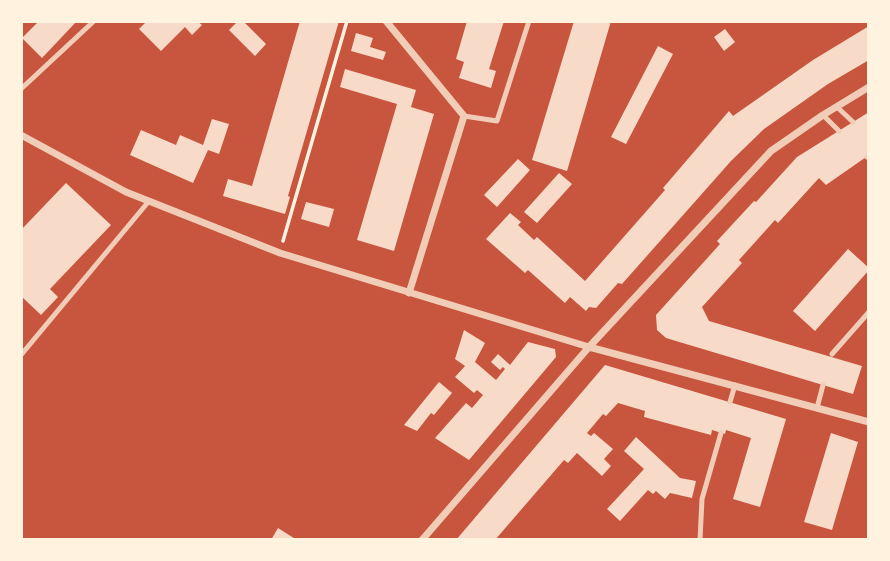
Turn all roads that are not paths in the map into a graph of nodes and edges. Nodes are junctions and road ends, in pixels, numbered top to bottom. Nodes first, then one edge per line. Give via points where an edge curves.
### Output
1 (94, 21) edge
2 (386, 21) edge
3 (528, 21) edge
4 (869, 87) edge
5 (21, 89) edge
6 (837, 107) junction
7 (823, 115) junction
8 (464, 116) junction
9 (853, 122) dead end
10 (839, 131) dead end
11 (21, 135) edge
12 (149, 201) junction
13 (409, 293) junction
14 (869, 312) edge
15 (589, 347) junction
16 (832, 354) dead end
17 (21, 355) edge
18 (735, 384) junction
19 (823, 385) dead end
20 (730, 402) dead end
21 (817, 408) junction
22 (869, 422) edge
23 (721, 433) dead end
24 (422, 540) edge
25 (700, 540) edge

1 - 5 lane
2 - 8 street
3 - 8 lane via 497,121
4 - 6 street
6 - 7 street
6 - 9 lane
7 - 10 lane
7 - 15 street via 771,151
8 - 13 street
11 - 12 street
12 - 13 street via 280,253
12 - 17 lane
13 - 15 street
14 - 16 lane
15 - 18 street
15 - 24 street
18 - 20 lane
18 - 21 street
19 - 21 lane
21 - 22 street
23 - 25 lane via 702,499

